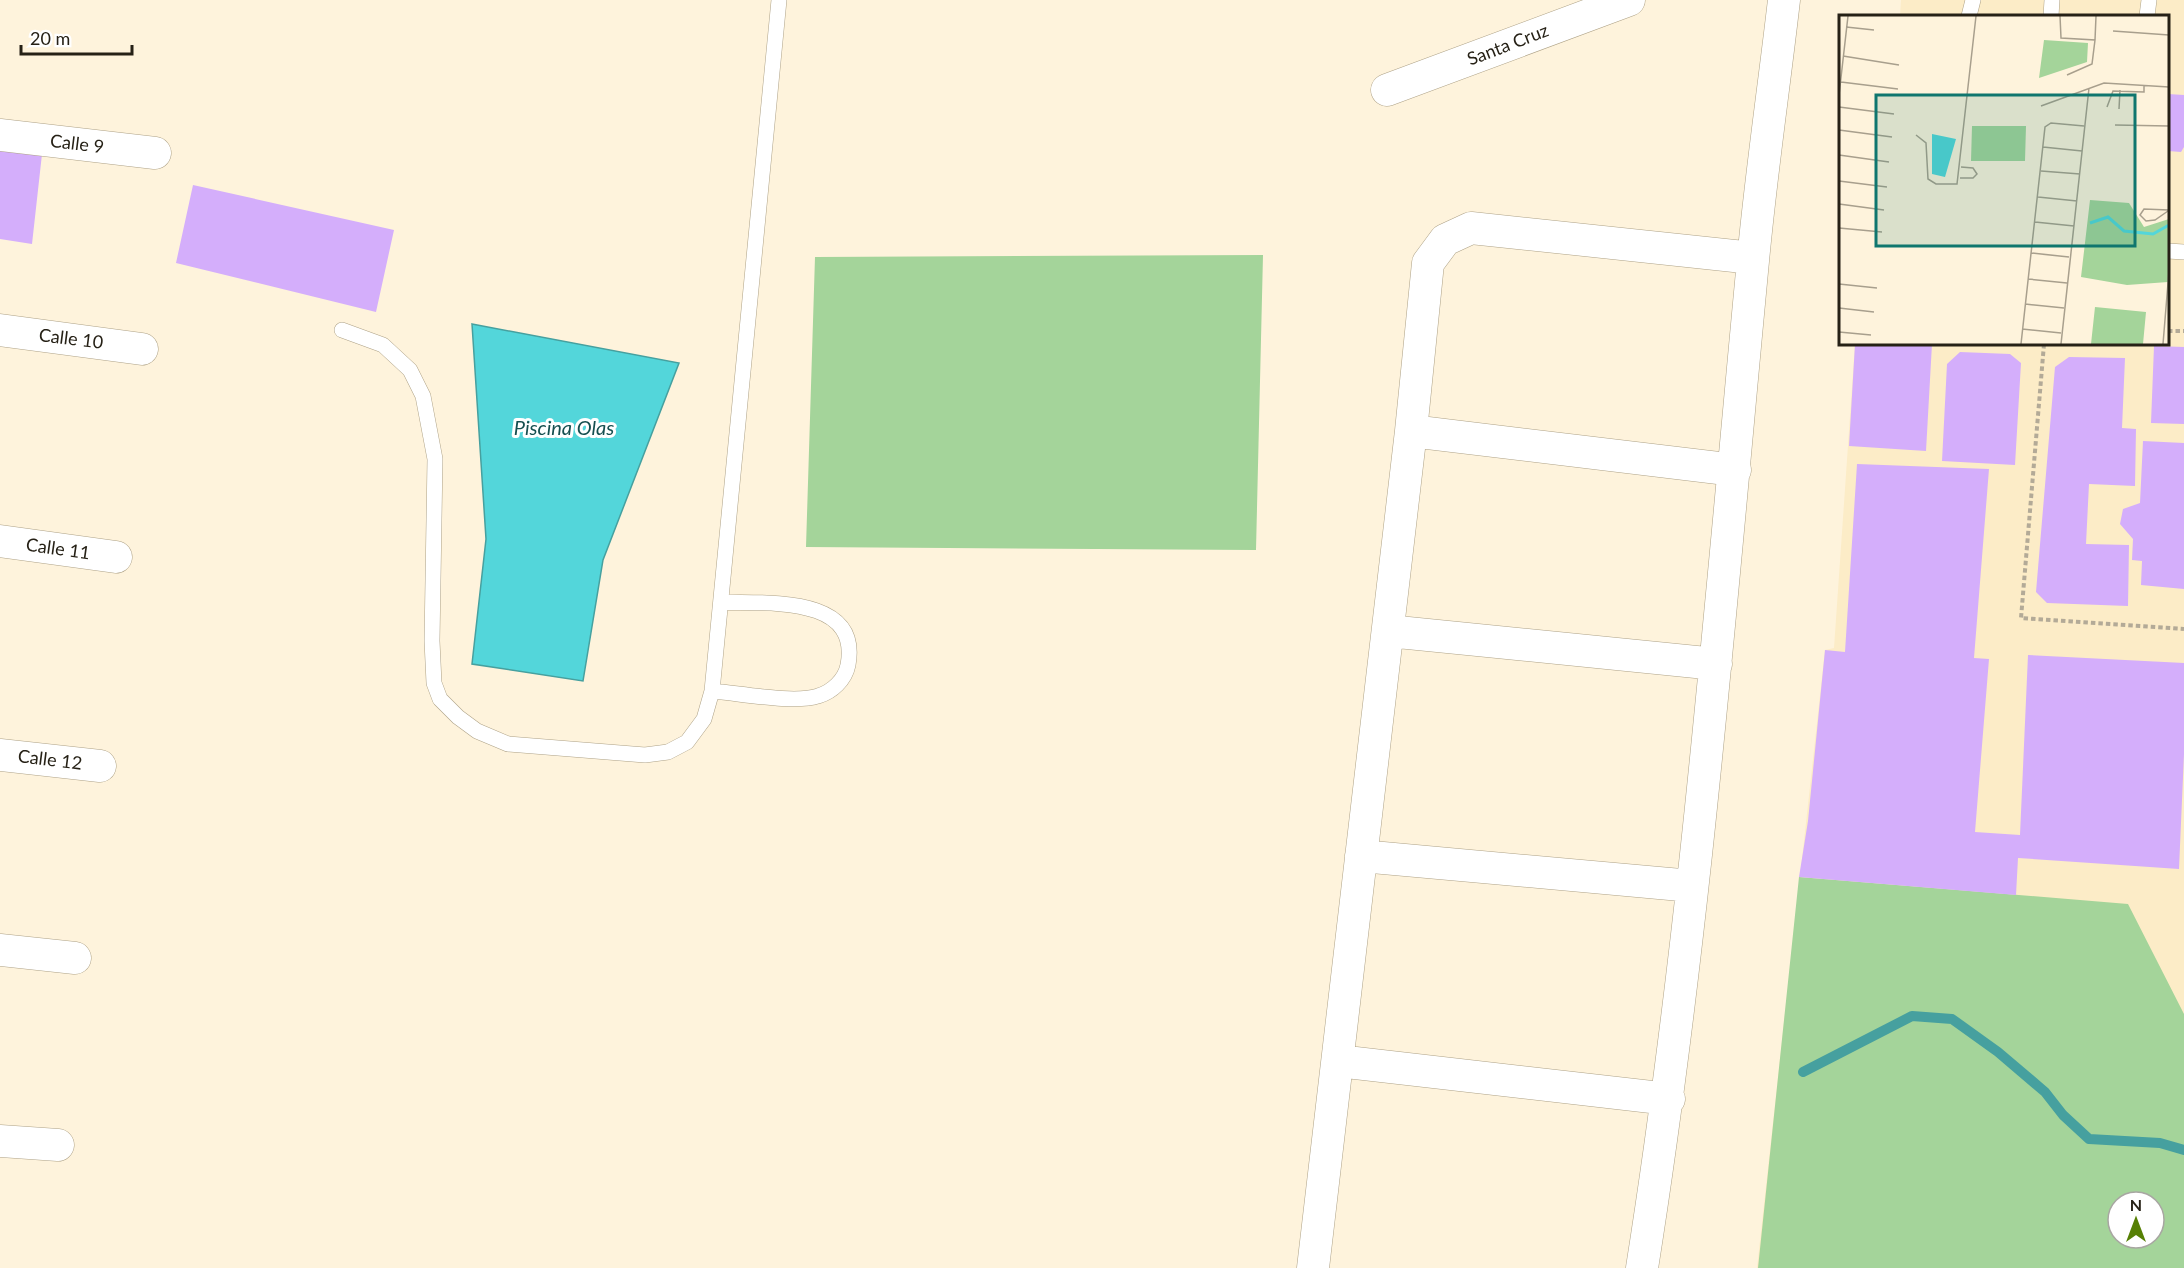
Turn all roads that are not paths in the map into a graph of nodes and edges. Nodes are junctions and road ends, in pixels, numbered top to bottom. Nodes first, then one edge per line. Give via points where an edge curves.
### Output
1 (779, 0) edge
2 (1629, 0) edge
3 (1784, 0) edge
4 (1973, 0) edge
5 (2052, 0) edge
6 (2149, 0) edge
7 (1969, 15) edge
8 (2051, 15) edge
9 (2147, 15) edge
10 (1387, 90) dead end
11 (0, 135) edge
12 (155, 153) dead end
13 (2169, 251) edge
14 (2184, 252) edge
15 (1753, 258) junction
16 (0, 330) edge
17 (342, 330) dead end
18 (142, 349) dead end
19 (1412, 431) junction
20 (1735, 470) junction
21 (0, 541) edge
22 (116, 557) dead end
23 (721, 602) junction
24 (1388, 631) junction
25 (1716, 664) junction
26 (712, 691) junction
27 (0, 755) edge
28 (100, 766) dead end
29 (1362, 856) junction
30 (1692, 886) junction
31 (0, 950) edge
32 (75, 958) dead end
33 (1338, 1061) junction
34 (1669, 1099) junction
35 (0, 1141) edge
36 (58, 1145) dead end
37 (1313, 1268) edge
38 (1642, 1268) edge

1 - 23 lane
2 - 10 street, Santa Cruz
3 - 15 street
4 - 7 lane
5 - 8 lane
6 - 9 lane
11 - 12 street, Calle 9
13 - 14 lane
15 - 19 street via 1471,228 1445,240 1428,263
15 - 20 street
16 - 18 street, Calle 10
17 - 26 lane via 383,345 410,370 423,396 435,459 434,683 440,699 458,717 477,731 508,744 645,755 668,752 687,742 704,719
19 - 20 street
19 - 24 street
20 - 25 street
21 - 22 street, Calle 11
23 - 26 lane
23 - 26 lane via 796,605 823,611 847,639 849,658 846,675 818,696 802,699
24 - 25 street
24 - 29 street
25 - 30 street
27 - 28 street, Calle 12
29 - 30 street
29 - 33 street
30 - 34 street
31 - 32 street
33 - 34 street
33 - 37 street
34 - 38 street
35 - 36 street

